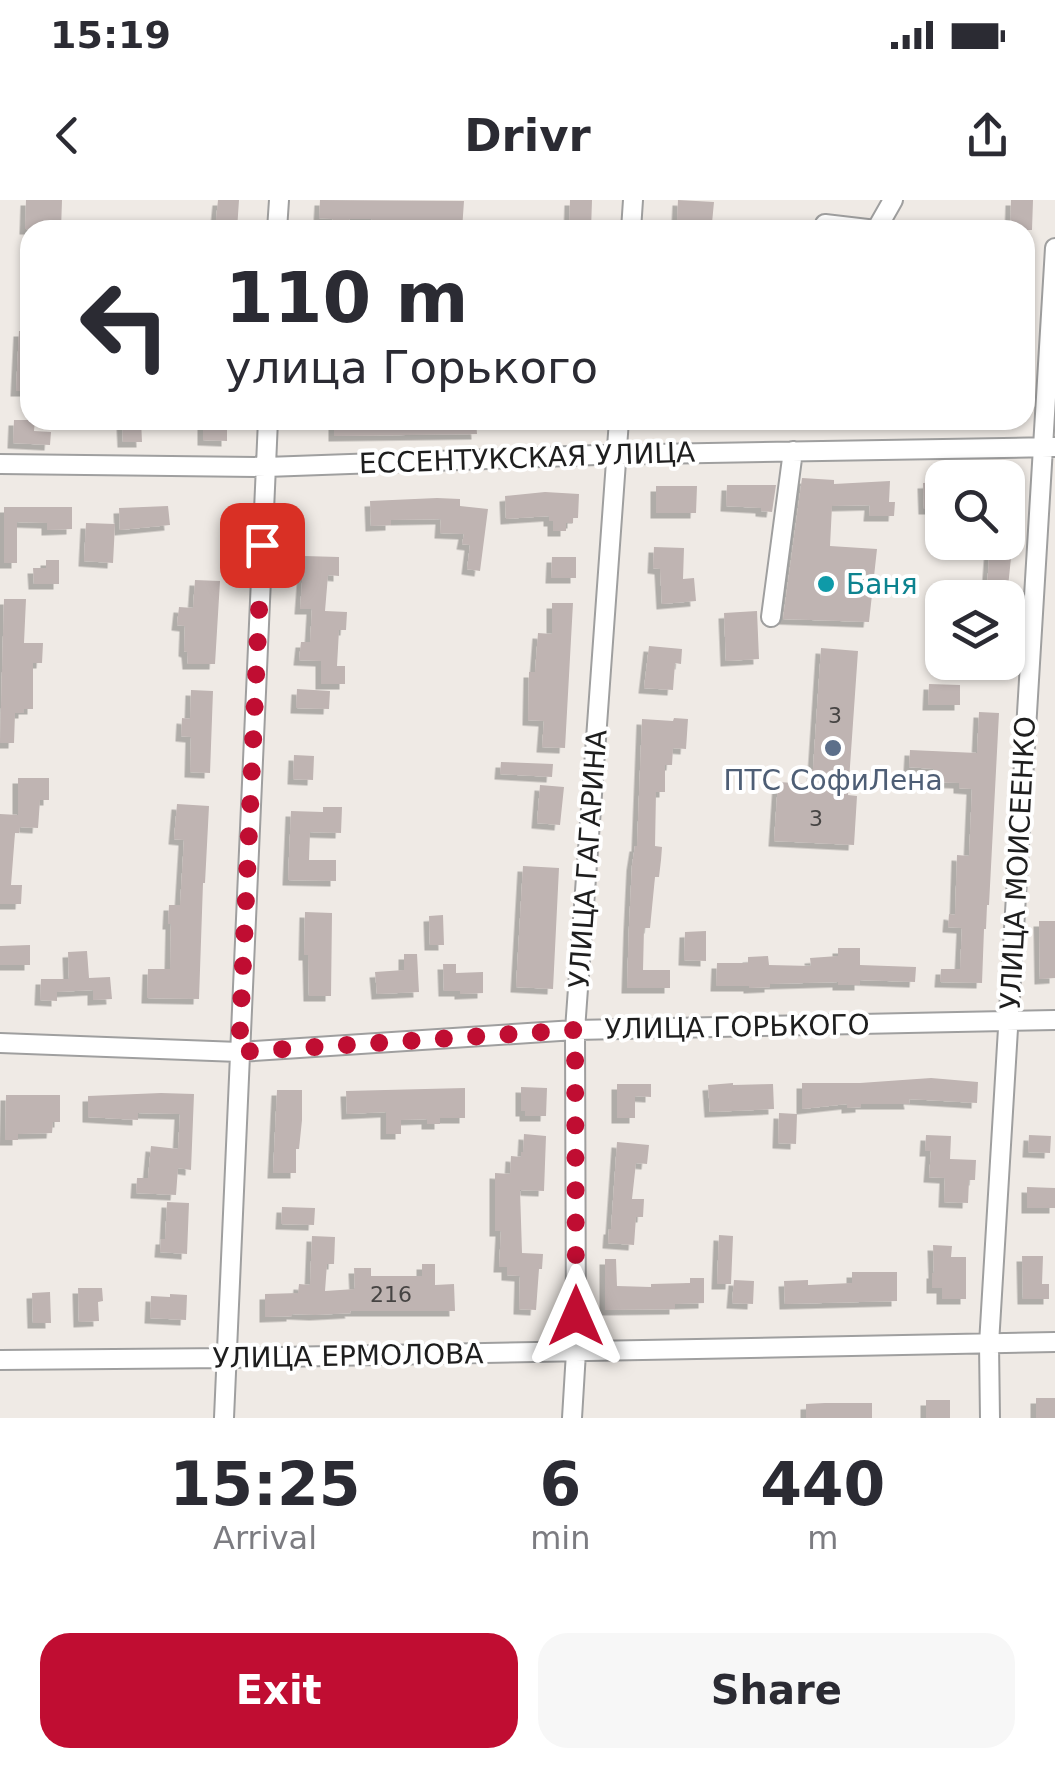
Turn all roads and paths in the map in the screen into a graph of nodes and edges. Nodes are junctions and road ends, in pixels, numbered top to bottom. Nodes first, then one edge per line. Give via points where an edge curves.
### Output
1 (1055, 248) edge
2 (268, 430) edge
3 (618, 430) edge
4 (1049, 447) edge
5 (793, 451) junction
6 (616, 454) junction
7 (0, 464) edge
8 (266, 467) junction
9 (770, 617) dead end
10 (1055, 1020) edge
11 (1008, 1022) junction
12 (575, 1030) junction
13 (0, 1043) edge
14 (239, 1052) junction
15 (1055, 1342) edge
16 (988, 1344) junction
17 (576, 1352) junction
18 (228, 1358) junction
19 (0, 1360) edge
20 (224, 1418) edge
21 (572, 1418) edge
22 (990, 1418) edge

1 - 4 street, УЛИЦА МОИСЕЕНКО
2 - 8 street
3 - 6 street, УЛИЦА ГАГАРИНА
4 - 5 street, ЕССЕНТУКСКАЯ УЛИЦА
4 - 11 street, УЛИЦА МОИСЕЕНКО
5 - 6 street, ЕССЕНТУКСКАЯ УЛИЦА
5 - 9 street
6 - 8 street, ЕССЕНТУКСКАЯ УЛИЦА
6 - 12 street, УЛИЦА ГАГАРИНА
7 - 8 street, ЕССЕНТУКСКАЯ УЛИЦА
8 - 14 street
10 - 11 street, УЛИЦА ГОРЬКОГО
11 - 12 street, УЛИЦА ГОРЬКОГО
11 - 16 street, УЛИЦА МОИСЕЕНКО
12 - 14 street, УЛИЦА ГОРЬКОГО
12 - 17 street, УЛИЦА ГАГАРИНА
13 - 14 street, УЛИЦА ГОРЬКОГО
14 - 18 street
15 - 16 street, УЛИЦА ЕРМОЛОВА
16 - 17 street, УЛИЦА ЕРМОЛОВА
16 - 22 street, УЛИЦА МОИСЕЕНКО
17 - 18 street, УЛИЦА ЕРМОЛОВА
17 - 21 street, УЛИЦА ГАГАРИНА
18 - 19 street, УЛИЦА ЕРМОЛОВА
18 - 20 street

